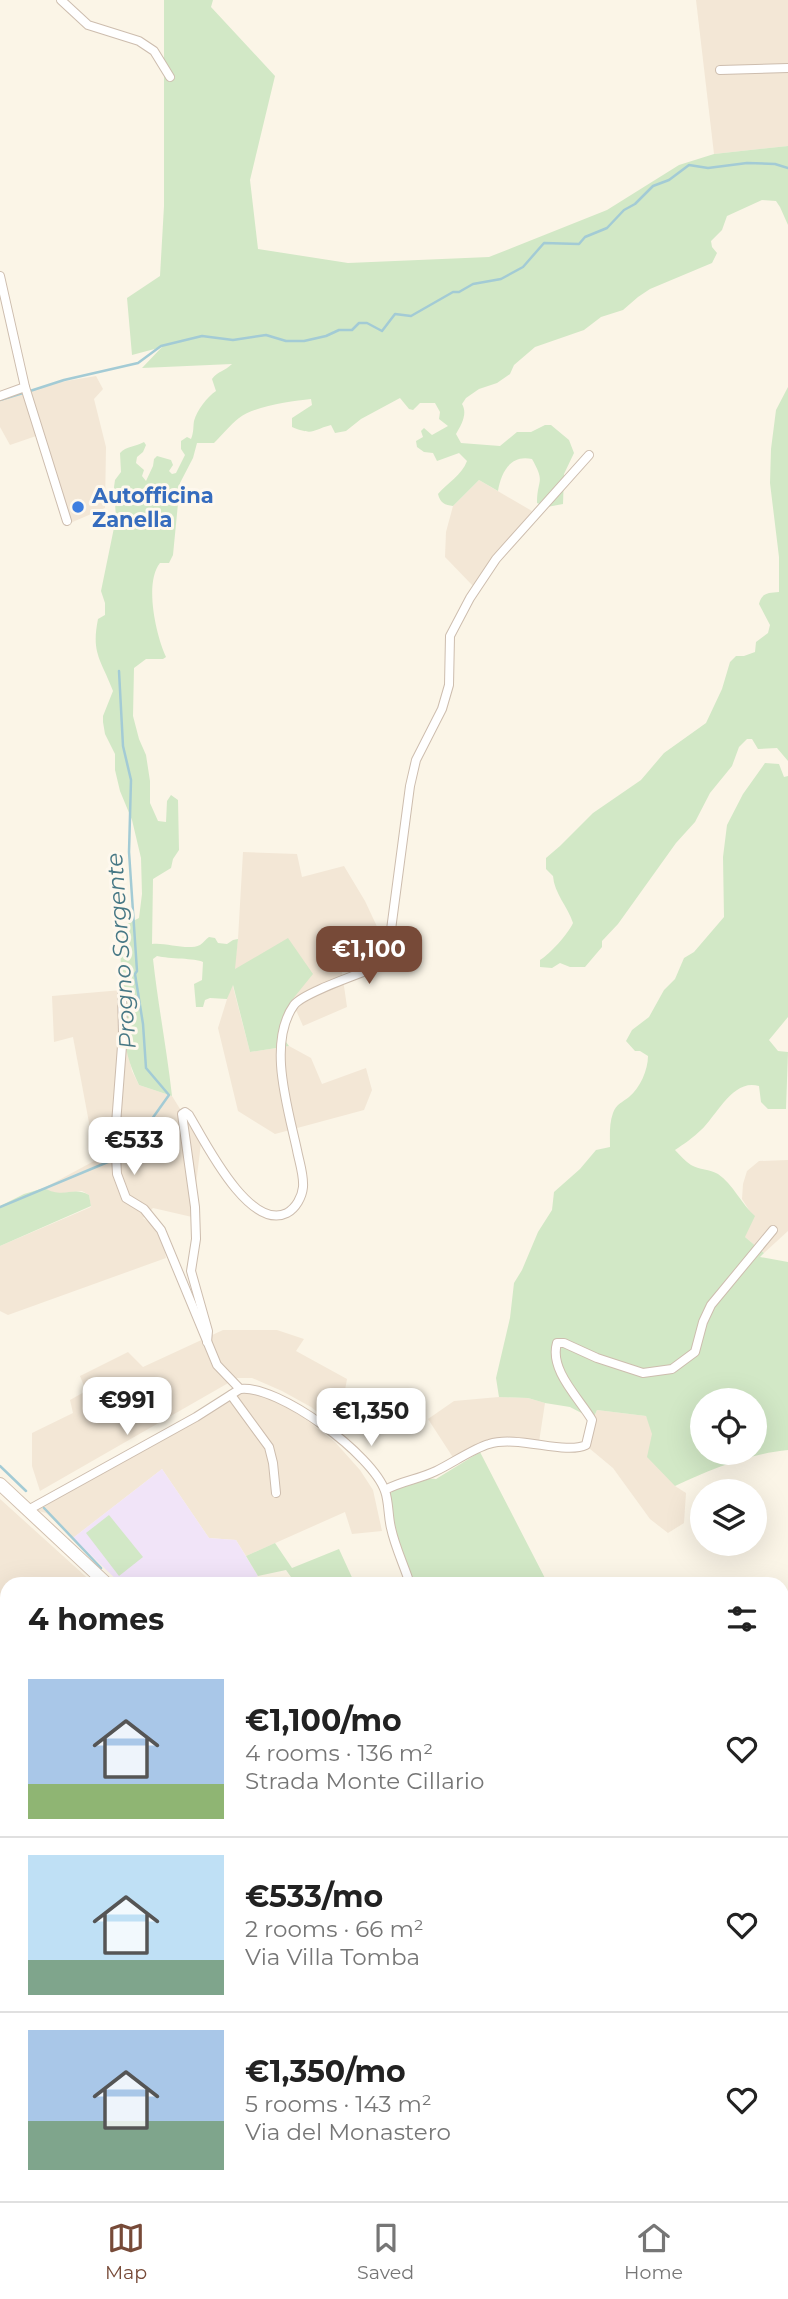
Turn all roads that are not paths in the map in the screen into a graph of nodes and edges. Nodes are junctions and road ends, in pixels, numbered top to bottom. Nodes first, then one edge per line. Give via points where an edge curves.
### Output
1 (61, 0) edge
2 (788, 68) edge
3 (720, 70) dead end
4 (170, 77) dead end
5 (0, 276) edge
6 (25, 387) junction
7 (0, 396) edge
8 (589, 456) dead end
9 (67, 521) dead end
10 (122, 994) dead end
11 (773, 1230) dead end
12 (207, 1342) junction
13 (243, 1389) junction
14 (232, 1395) junction
15 (0, 1484) edge
16 (385, 1490) junction
17 (276, 1493) dead end
18 (28, 1510) junction
19 (100, 1577) edge
20 (408, 1577) edge

1 - 4 street via 88,25 139,41 154,51
2 - 3 street
5 - 6 street
6 - 7 street
6 - 9 street
8 - 12 street via 496,559 450,636 449,685 413,773 387,960 304,996 287,1021 281,1037 282,1079 301,1168 303,1186 298,1202 284,1215 273,1216 253,1207 232,1185 189,1115 182,1114 195,1207 191,1271
10 - 12 street via 117,1174 126,1198 144,1209 161,1230
11 - 16 street via 711,1305 695,1352 672,1369 643,1373 557,1343 558,1364 592,1420 586,1445 577,1449 533,1442 489,1444 435,1472
12 - 13 street via 217,1365
13 - 14 street
13 - 16 street via 322,1422
14 - 17 street via 269,1447
14 - 18 street
15 - 18 main road
16 - 20 street via 391,1528
18 - 19 main road

